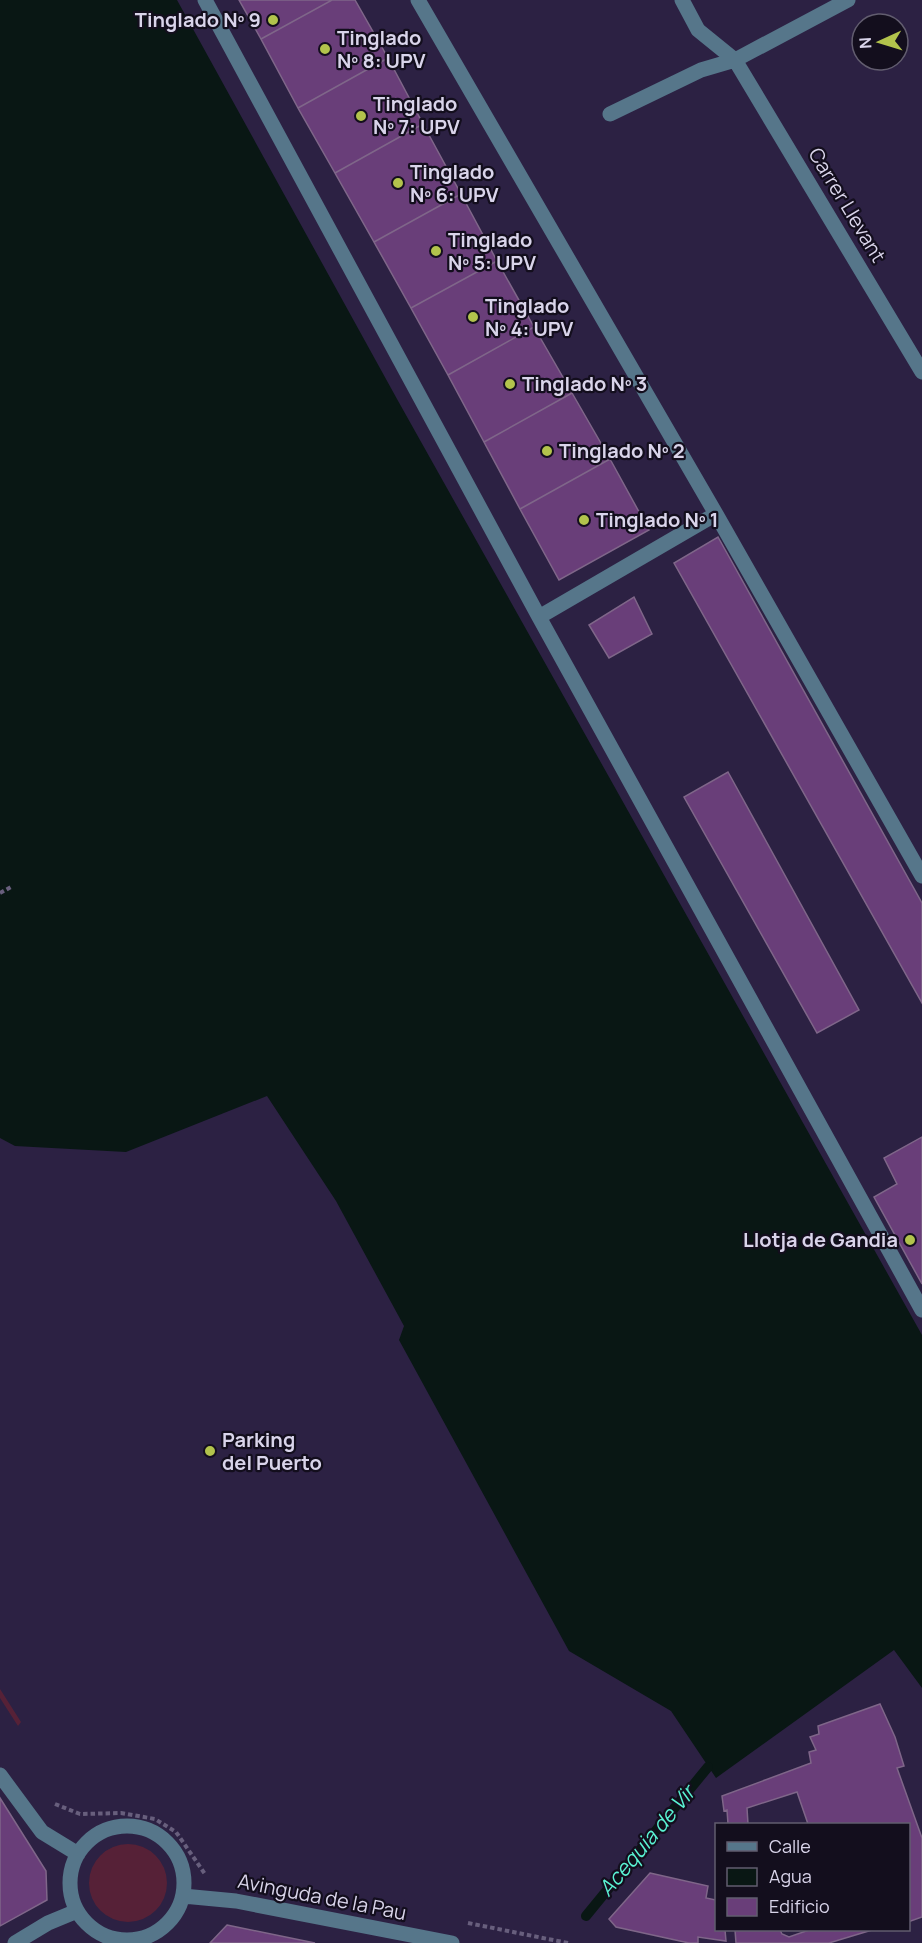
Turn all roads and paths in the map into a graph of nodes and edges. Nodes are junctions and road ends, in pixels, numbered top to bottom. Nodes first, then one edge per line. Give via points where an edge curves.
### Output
1 (205, 0) edge
2 (418, 0) edge
3 (682, 0) edge
4 (848, 0) edge
5 (735, 60) junction
6 (610, 114) dead end
7 (922, 372) edge
8 (716, 514) junction
9 (539, 617) junction
10 (922, 876) edge
11 (11, 887) dead end
12 (0, 893) edge
13 (922, 1310) edge
14 (0, 1775) edge
15 (48, 1798) dead end
16 (78, 1854) junction
17 (207, 1877) dead end
18 (183, 1896) junction
19 (77, 1911) junction
20 (146, 1940) edge
21 (15, 1943) edge
22 (452, 1943) edge

1 - 9 street
2 - 8 street
3 - 5 street via 698,30
4 - 5 street
5 - 6 street via 701,70
5 - 7 street, Carrer Llevant
8 - 9 street
8 - 10 street
9 - 13 street
11 - 12 path
14 - 16 street via 42,1832
15 - 17 path via 80,1814 121,1813 155,1819 176,1832
16 - 18 street via 98,1834 111,1828 126,1826 154,1833 178,1857 184,1876
16 - 19 street via 71,1873 71,1893
18 - 20 street via 170,1922
18 - 22 street, Avinguda de la Pau via 236,1901
19 - 20 street via 106,1937
19 - 21 street

